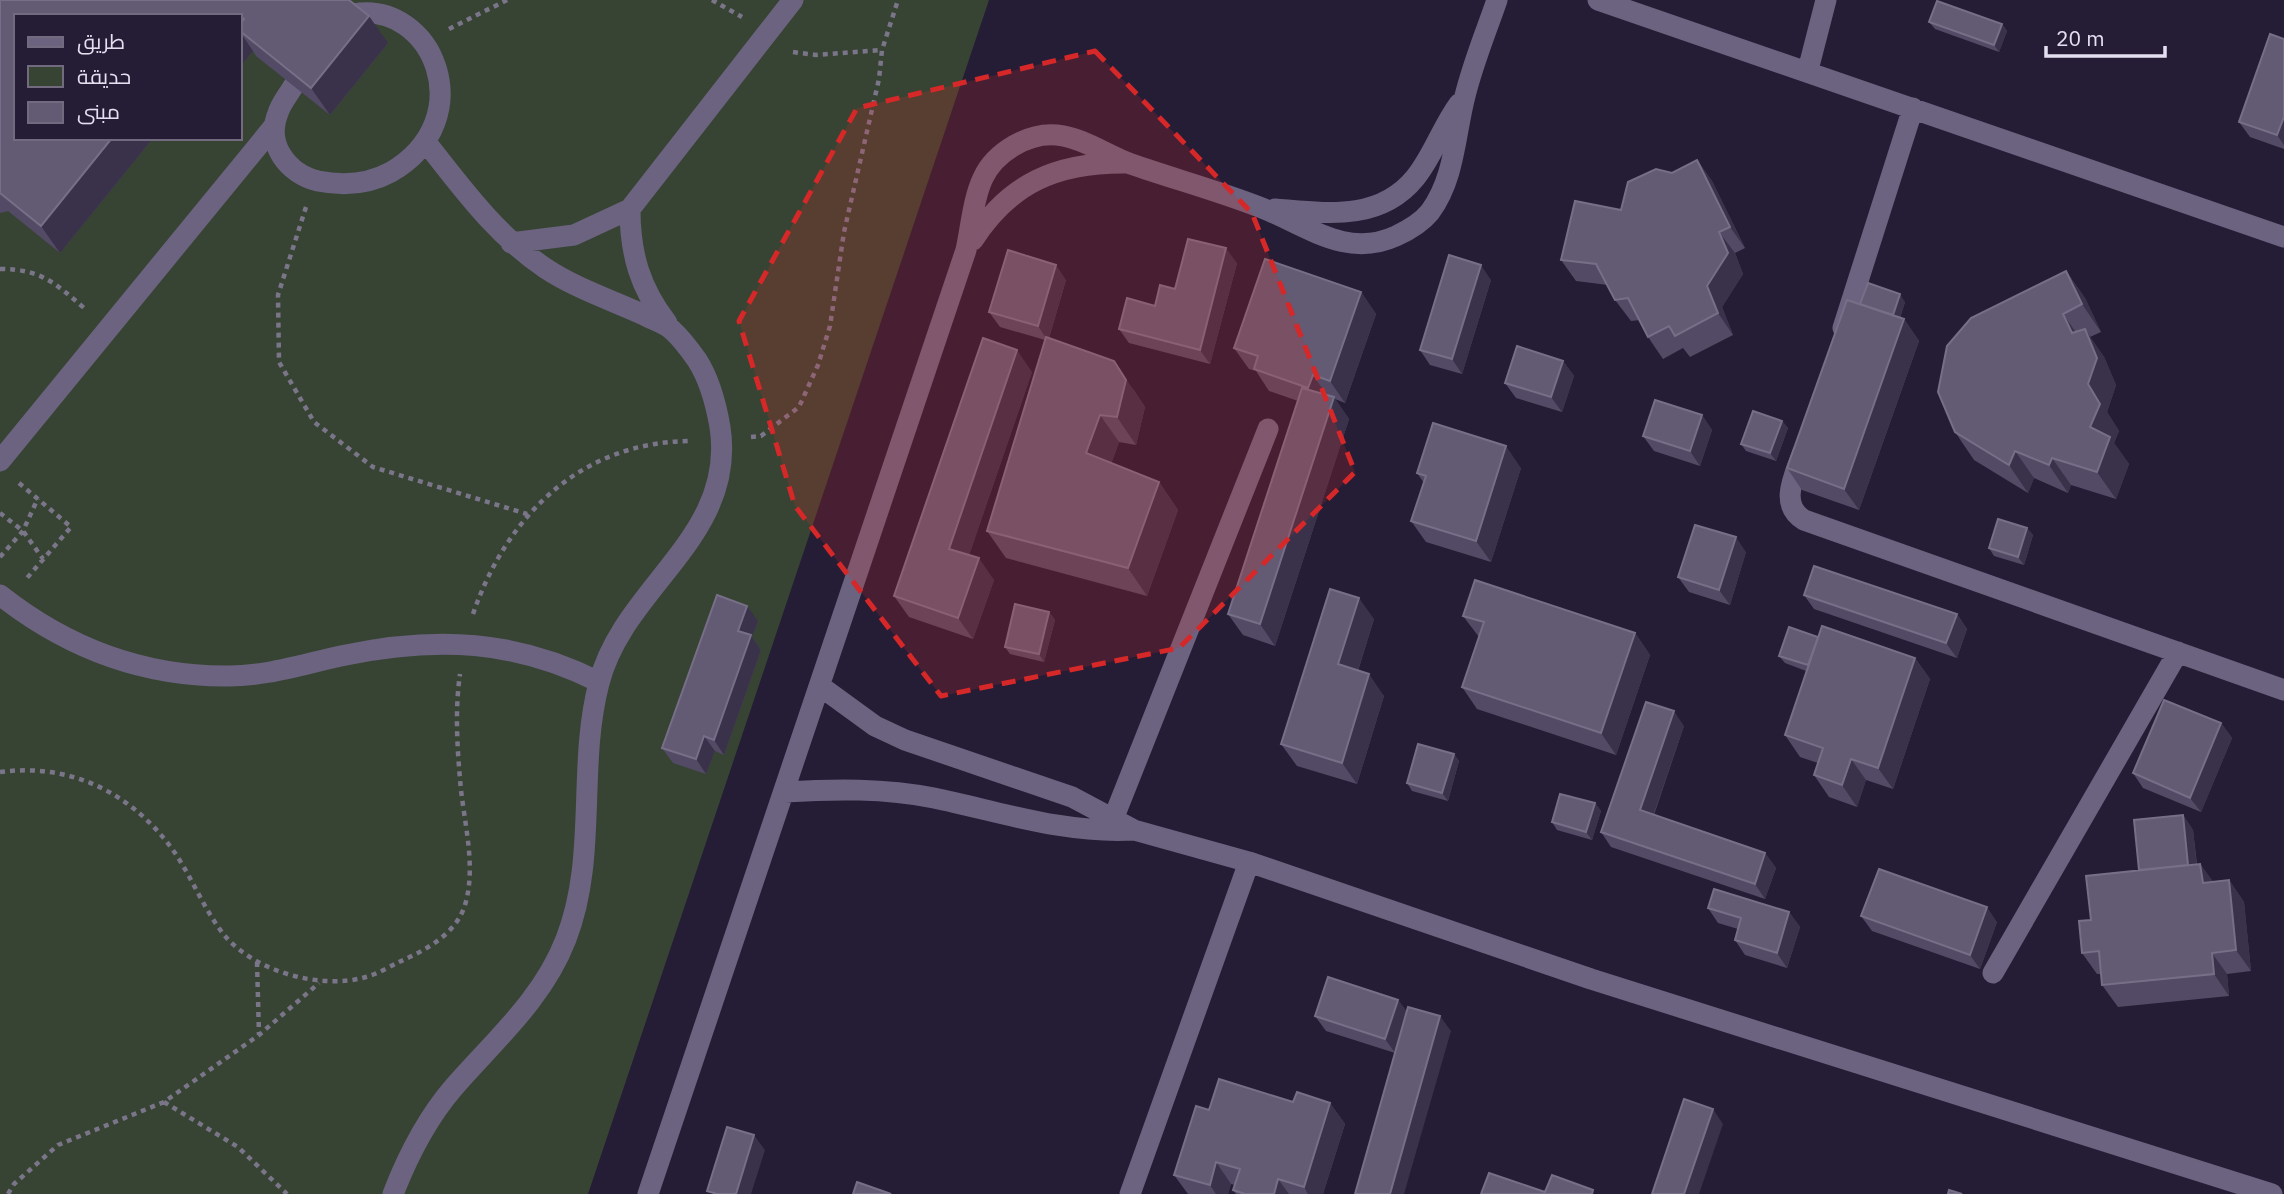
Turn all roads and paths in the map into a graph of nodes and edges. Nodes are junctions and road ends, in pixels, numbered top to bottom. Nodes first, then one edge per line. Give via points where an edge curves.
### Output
1 (507, 0) edge
2 (793, 0) edge
3 (898, 0) edge
4 (1497, 0) edge
5 (1598, 0) edge
6 (1826, 0) edge
7 (353, 14) edge
8 (429, 39) junction
9 (1808, 70) junction
10 (294, 85) edge
11 (1464, 96) junction
12 (1913, 108) junction
13 (275, 125) junction
14 (425, 141) junction
15 (1127, 163) junction
16 (319, 181) junction
17 (1263, 208) junction
18 (630, 209) junction
19 (2284, 237) edge
20 (511, 243) junction
21 (966, 250) junction
22 (0, 269) edge
23 (109, 328) junction
24 (671, 328) junction
25 (1838, 344) edge
26 (1268, 429) dead end
27 (1808, 436) edge
28 (722, 441) junction
29 (5, 468) edge
30 (37, 498) junction
31 (0, 513) edge
32 (527, 514) junction
33 (23, 531) junction
34 (0, 557) edge
35 (43, 559) junction
36 (4, 598) edge
37 (464, 644) junction
38 (2178, 652) junction
39 (599, 682) junction
40 (820, 686) junction
41 (2284, 690) edge
42 (0, 772) edge
43 (784, 792) junction
44 (1114, 817) junction
45 (1134, 830) junction
46 (1249, 862) junction
47 (257, 962) junction
48 (1993, 973) dead end
49 (320, 982) junction
50 (259, 1035) junction
51 (164, 1102) junction
52 (8, 1194) edge
53 (287, 1194) edge
54 (393, 1194) edge
55 (648, 1194) edge
56 (1130, 1194) edge
57 (2272, 1194) edge

1 - 8 path
2 - 18 street
3 - 28 path via 882,50 844,232 830,326 818,365 799,407 761,436
4 - 11 street
5 - 9 street
6 - 9 street
7 - 8 street via 366,6 404,11
8 - 14 street via 442,80 435,122
9 - 12 street
10 - 13 street
11 - 17 street via 1415,178 1395,197 1371,209 1344,214
11 - 17 street via 1441,192 1429,213 1412,229 1368,244 1344,244
12 - 19 street
12 - 25 street
13 - 16 street via 276,145 285,162 300,175
13 - 23 street
14 - 16 street via 405,163 379,178 349,184
14 - 20 street
15 - 17 street
15 - 21 street via 1088,163 1050,173 1016,191 988,217
15 - 21 street via 1084,142 1055,135 1026,139 1001,154 983,177
16 - 32 path via 302,215 278,295 279,362 314,422 373,467
18 - 20 street via 573,235
18 - 24 street via 630,242 638,273 651,303
20 - 24 street via 548,270
21 - 40 street
22 - 23 path via 47,277
23 - 29 street
24 - 28 street via 698,362 716,402
26 - 44 street
27 - 38 street via 1789,497 1790,507 1804,520
28 - 32 path via 655,441 582,468
28 - 39 street via 718,480 704,517 685,550 618,633
29 - 30 path
30 - 33 path
30 - 35 path via 71,527
31 - 33 path
32 - 37 path via 486,576
33 - 34 path
33 - 35 path
35 - 36 path
36 - 37 street via 55,634 109,659 167,673 228,677 400,645
37 - 39 street via 559,662
37 - 49 path via 457,694 460,778 470,860 465,907 449,934 406,959 365,977
38 - 41 street
38 - 48 street
39 - 54 street via 589,744 585,869 566,939 532,1003 452,1090
40 - 43 street
40 - 44 street via 865,720 905,740 1072,797
42 - 47 path via 24,769 78,777 127,800 170,846 226,937
43 - 45 street via 895,792 1072,830
43 - 55 street
44 - 45 street
45 - 46 street
46 - 56 street
46 - 57 street via 1591,979
47 - 49 path
47 - 50 path
49 - 50 path
50 - 51 path
51 - 52 path via 58,1146
51 - 53 path via 238,1147

